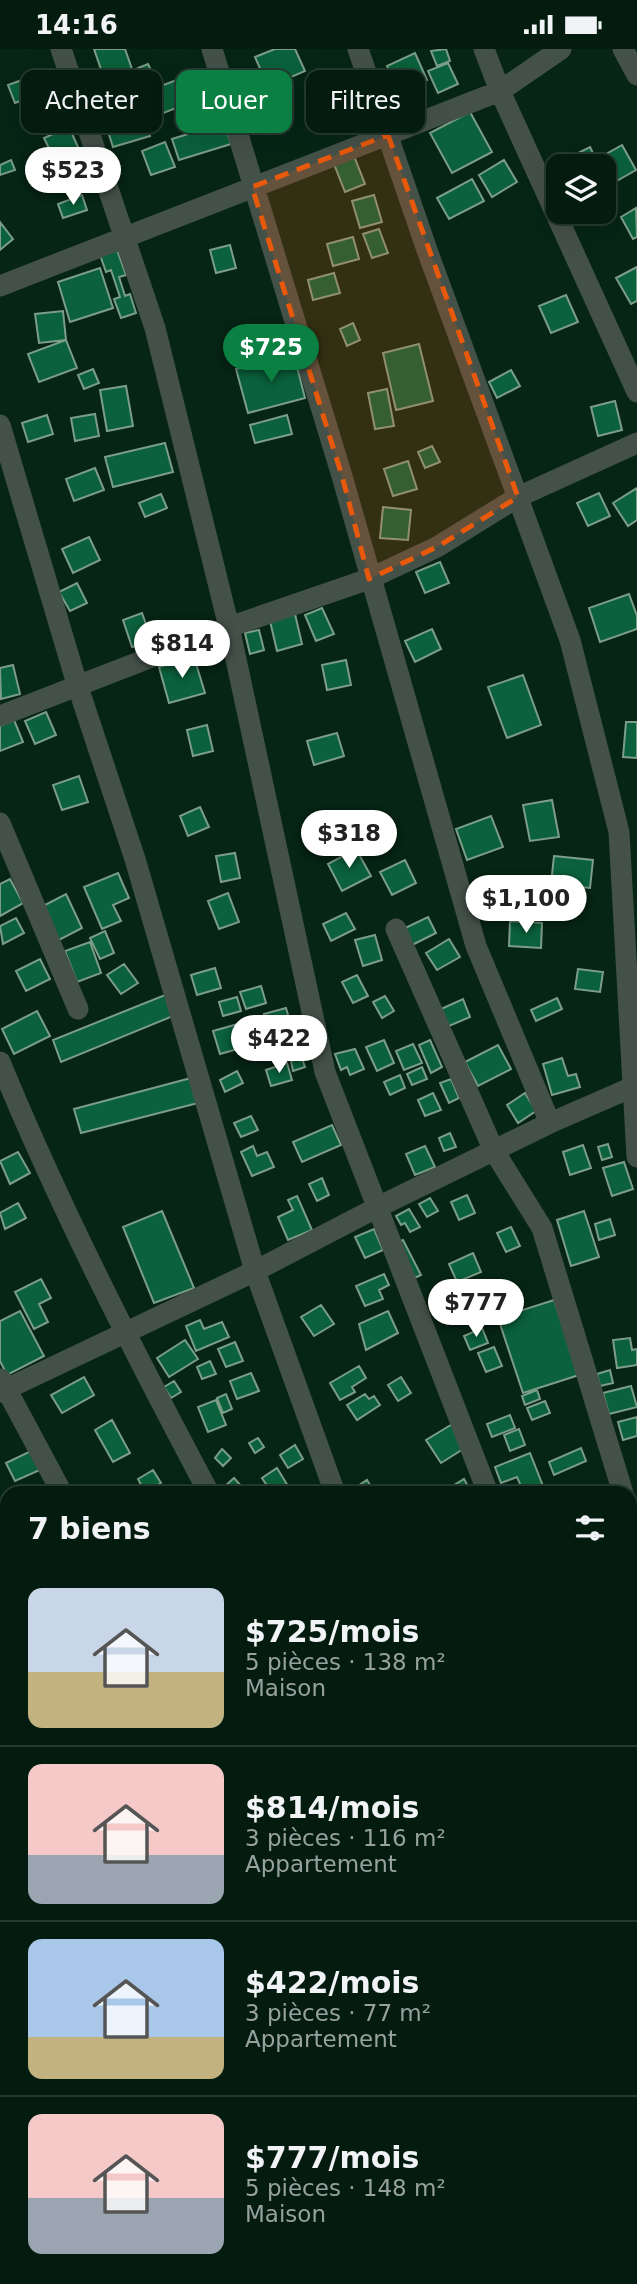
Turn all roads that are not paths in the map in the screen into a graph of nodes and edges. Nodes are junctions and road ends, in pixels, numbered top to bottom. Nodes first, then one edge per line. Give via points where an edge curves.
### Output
1 (61, 49) edge
2 (212, 49) edge
3 (358, 49) edge
4 (484, 49) edge
5 (561, 49) edge
6 (623, 49) edge
7 (637, 75) edge
8 (500, 91) junction
9 (388, 135) junction
10 (251, 187) junction
11 (124, 236) junction
12 (0, 286) edge
13 (637, 393) edge
14 (0, 425) edge
15 (637, 443) edge
16 (518, 497) junction
17 (369, 579) junction
18 (229, 627) junction
19 (77, 684) junction
20 (0, 716) edge
21 (0, 823) edge
22 (396, 929) dead end
23 (78, 1009) dead end
24 (0, 1062) edge
25 (635, 1086) edge
26 (550, 1123) junction
27 (494, 1151) junction
28 (637, 1157) edge
29 (378, 1206) junction
30 (255, 1271) junction
31 (123, 1331) junction
32 (2, 1386) edge
33 (58, 1486) edge
34 (205, 1486) edge
35 (332, 1486) edge
36 (485, 1486) edge
37 (621, 1486) edge

1 - 11 street
2 - 10 street
3 - 9 street
4 - 8 street
5 - 8 street
6 - 7 street
8 - 9 street
8 - 13 street
9 - 10 street
9 - 16 street
10 - 11 street
10 - 17 street via 342,477
11 - 12 street
11 - 18 street via 155,328
14 - 19 street
15 - 16 street
16 - 17 street via 437,547
16 - 25 street via 570,640 619,832
17 - 18 street
17 - 26 street via 476,946
18 - 19 street
18 - 29 street via 325,1072
19 - 20 street
19 - 30 street via 135,859
21 - 23 street
22 - 27 street
24 - 31 street
25 - 26 street
25 - 28 street
26 - 27 street
27 - 29 street
27 - 37 street via 542,1228
29 - 30 street
29 - 36 street
30 - 31 street
30 - 35 street
31 - 32 street
31 - 34 street
32 - 33 street

